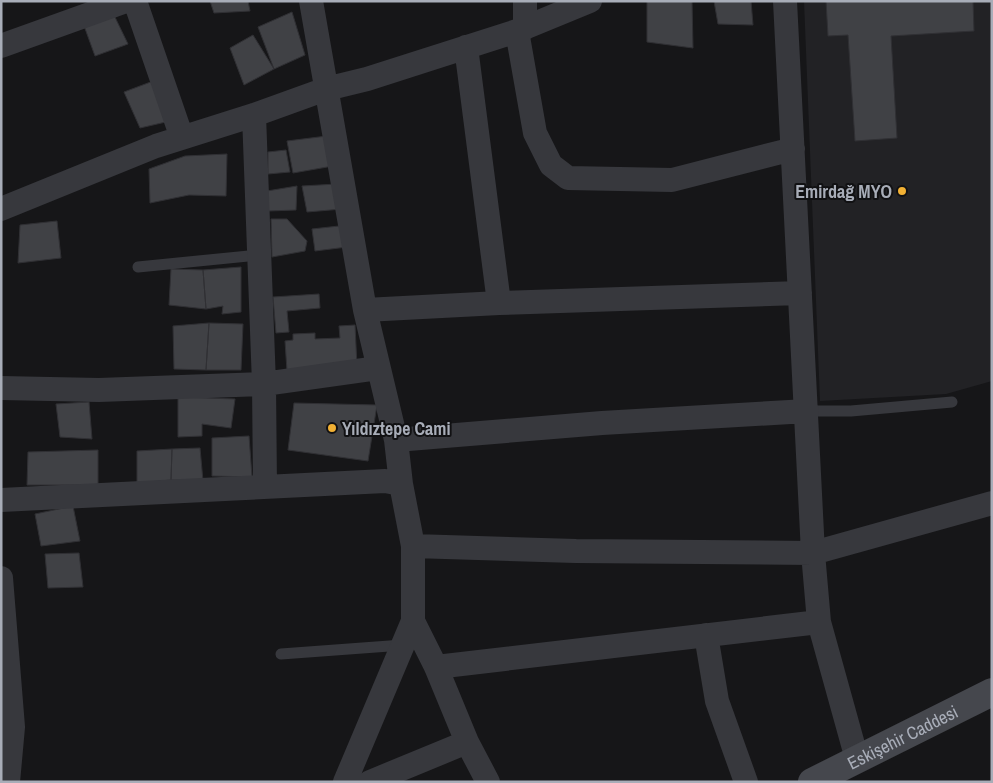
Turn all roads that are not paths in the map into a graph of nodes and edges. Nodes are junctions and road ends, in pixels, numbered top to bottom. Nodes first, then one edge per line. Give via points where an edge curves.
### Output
1 (126, 1) edge
2 (135, 1) edge
3 (311, 1) edge
4 (525, 1) edge
5 (590, 1) edge
6 (785, 1) edge
7 (521, 30) junction
8 (1, 46) edge
9 (466, 47) junction
10 (326, 89) junction
11 (254, 115) junction
12 (182, 138) junction
13 (793, 149) junction
14 (1, 209) edge
15 (258, 255) junction
16 (138, 267) dead end
17 (800, 293) junction
18 (499, 303) junction
19 (365, 310) junction
20 (378, 368) junction
21 (264, 384) junction
22 (1, 388) edge
23 (952, 402) dead end
24 (807, 411) junction
25 (396, 440) junction
26 (401, 484) junction
27 (265, 487) junction
28 (1, 500) edge
29 (992, 502) edge
30 (413, 546) junction
31 (813, 553) junction
32 (1, 578) edge
33 (413, 621) junction
34 (819, 622) junction
35 (706, 635) junction
36 (403, 645) junction
37 (281, 654) dead end
38 (436, 667) junction
39 (992, 692) edge
40 (467, 742) junction
41 (856, 759) junction
42 (816, 781) edge
43 (8, 782) edge
44 (345, 782) edge
45 (370, 782) edge
46 (488, 782) edge
47 (746, 782) edge

1 - 8 street
2 - 12 street
3 - 10 street
4 - 7 street
5 - 7 street
6 - 13 street
7 - 9 street
7 - 13 street via 535,133 551,165 568,178 672,180
9 - 10 street
9 - 18 street
10 - 11 street
10 - 19 street
11 - 12 street
11 - 15 street
12 - 14 street
13 - 17 street
15 - 16 lane
15 - 21 street
17 - 18 street
17 - 24 street
18 - 19 street
19 - 20 street
20 - 21 street
20 - 25 street
21 - 22 street via 99,390
21 - 27 street
23 - 24 lane via 851,411
24 - 25 street
24 - 31 street
25 - 26 street
26 - 27 street via 385,481
26 - 30 street
27 - 28 street
29 - 31 street
30 - 31 street
30 - 33 street
31 - 34 street
32 - 43 street via 13,727
33 - 36 street
33 - 38 street
34 - 35 street
34 - 41 street
35 - 38 street
35 - 47 street via 717,701
36 - 37 lane
36 - 44 street
38 - 40 street
39 - 41 main road, Eskişehir Caddesi
40 - 45 street
40 - 46 street
41 - 42 main road, Eskişehir Caddesi

